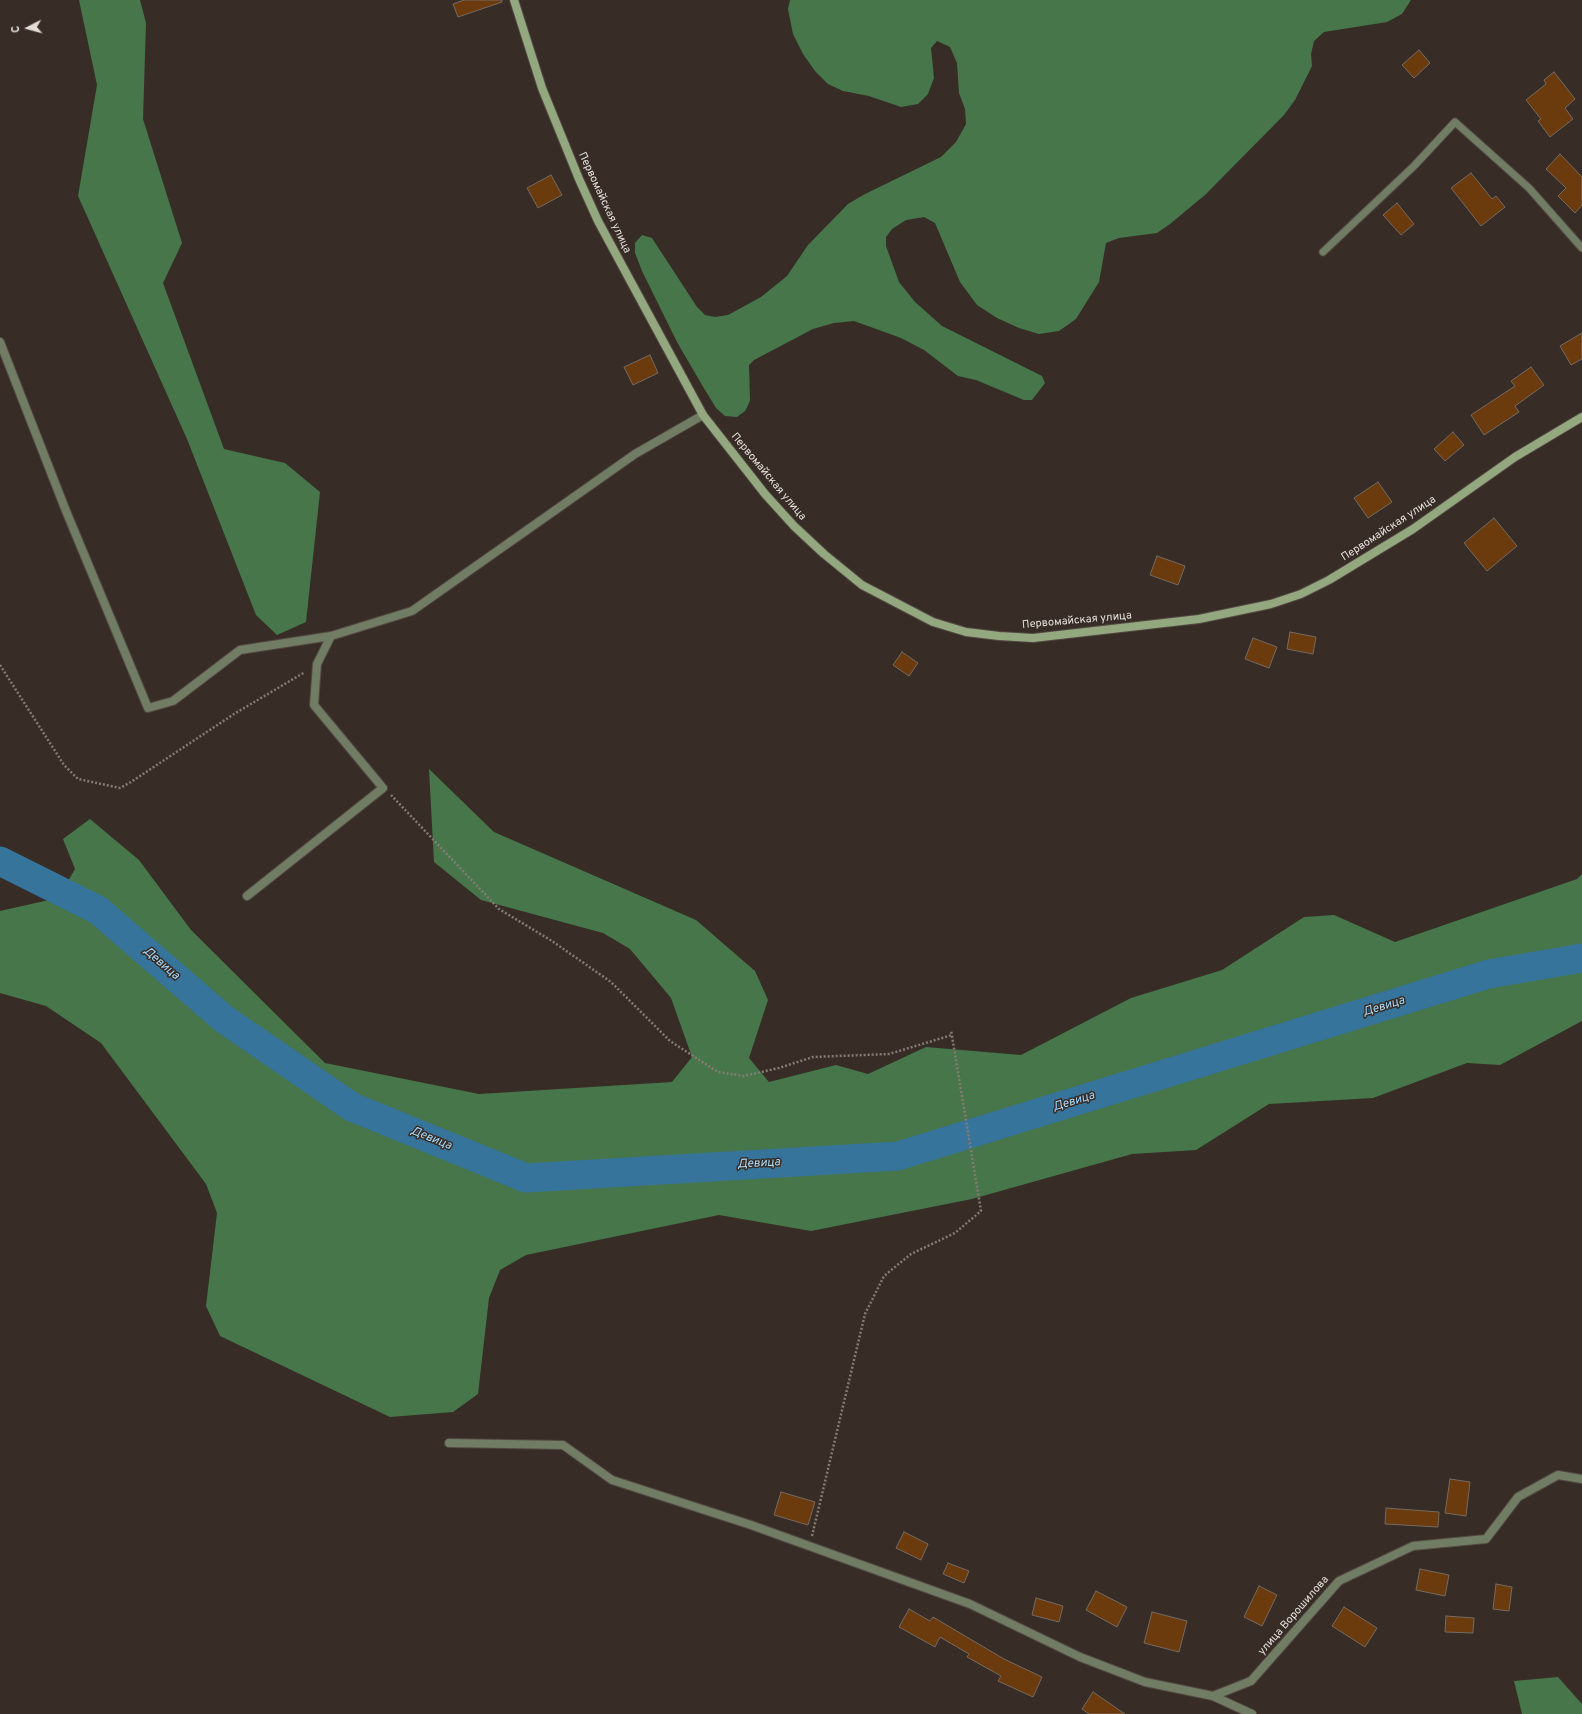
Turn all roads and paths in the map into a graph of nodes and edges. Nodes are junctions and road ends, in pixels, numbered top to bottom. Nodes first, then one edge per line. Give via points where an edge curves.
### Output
1 (514, 0) edge
2 (1582, 248) edge
3 (1323, 252) dead end
4 (0, 342) edge
5 (703, 415) junction
6 (1582, 417) edge
7 (331, 636) junction
8 (316, 664) junction
9 (0, 665) edge
10 (383, 788) junction
11 (247, 896) dead end
12 (951, 1030) dead end
13 (952, 1035) junction
14 (449, 1443) dead end
15 (1582, 1479) edge
16 (810, 1546) junction
17 (1213, 1696) junction
18 (1252, 1714) edge

1 - 5 street, Первомайская улица via 542,88 601,228
2 - 3 lane via 1529,188 1455,122 1414,166
4 - 7 street via 66,511 148,708 173,701 240,650
5 - 6 street, Первомайская улица via 765,494 794,526 862,585 933,622 966,632 1033,638 1199,620 1271,604 1301,594 1413,529 1515,457
5 - 7 street via 635,454 412,611
7 - 8 street
8 - 9 path via 120,788 78,779 64,765
8 - 10 street via 314,705
10 - 11 street
10 - 13 path via 499,909 552,941 611,982 670,1041 718,1072 744,1076 813,1057 889,1054
12 - 13 path
13 - 16 path via 981,1211 955,1233 910,1254 884,1276 865,1314
14 - 16 street via 563,1445 612,1480
15 - 17 street, улица Ворошилова via 1558,1475 1518,1497 1486,1539 1413,1546 1339,1581 1252,1681
16 - 17 street via 970,1604 1080,1657 1145,1682
17 - 18 street

